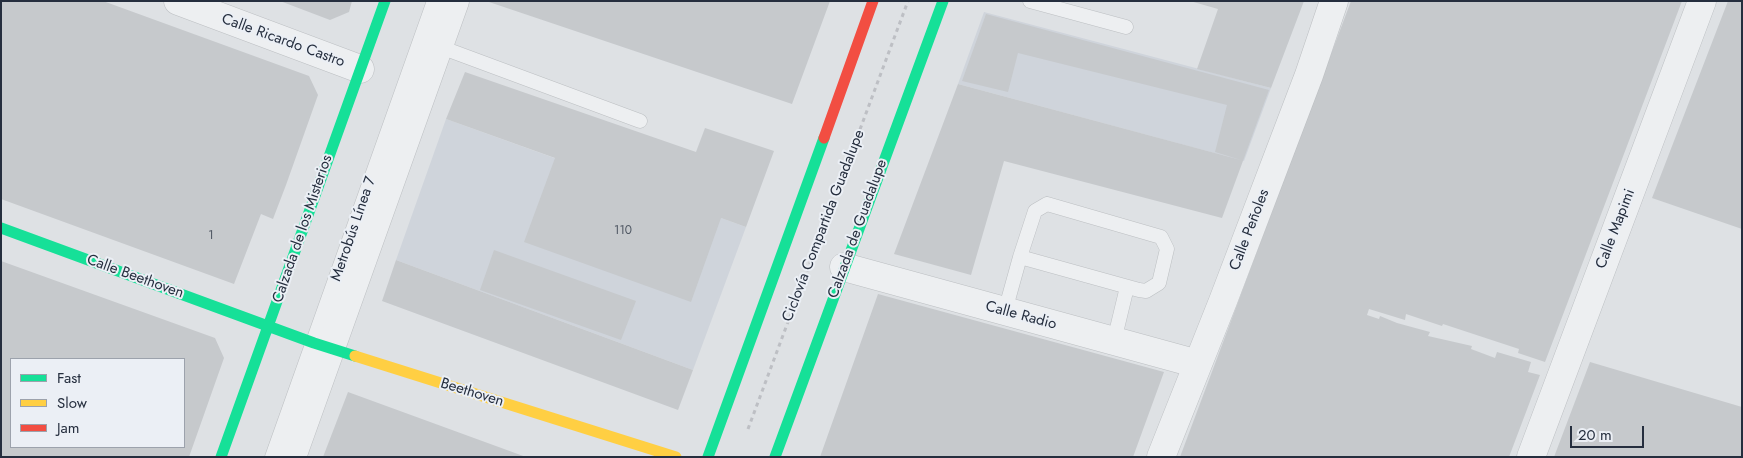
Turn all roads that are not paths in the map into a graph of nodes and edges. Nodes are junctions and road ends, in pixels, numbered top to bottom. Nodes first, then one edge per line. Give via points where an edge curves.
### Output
1 (178, 1) edge
2 (385, 1) edge
3 (434, 1) edge
4 (455, 1) edge
5 (872, 1) edge
6 (943, 1) edge
7 (1030, 1) edge
8 (1334, 1) edge
9 (1702, 1) edge
10 (1126, 27) dead end
11 (429, 43) junction
12 (360, 69) junction
13 (640, 122) dead end
14 (1, 228) edge
15 (1020, 257) junction
16 (844, 267) junction
17 (1127, 287) junction
18 (1005, 311) junction
19 (269, 327) junction
20 (1114, 341) junction
21 (323, 346) junction
22 (1198, 364) junction
23 (221, 457) edge
24 (272, 457) edge
25 (292, 457) edge
26 (676, 457) edge
27 (708, 457) edge
28 (775, 457) edge
29 (1161, 457) edge
30 (1531, 457) edge

1 - 12 street, Calle Ricardo Castro
2 - 12 main road, Calzada de los Misterios
3 - 11 lane
4 - 11 street
5 - 27 main road
6 - 16 main road, Calzada de Guadalupe
7 - 10 lane
8 - 22 street, Calle Peñoles
9 - 30 street, Calle Mapimi
11 - 13 lane
11 - 21 street
12 - 19 main road, Calzada de los Misterios
14 - 19 main road, Calle Beethoven
15 - 17 lane
15 - 17 lane via 1035,211 1047,204 1160,238 1168,249 1159,284 1146,291
15 - 18 lane
16 - 18 street, Calle Radio
16 - 28 main road, Calzada de Guadalupe
17 - 20 lane
18 - 20 street, Calle Radio
19 - 21 main road, Beethoven
19 - 23 main road, Calzada de los Misterios
20 - 22 street, Calle Radio
21 - 24 lane
21 - 25 street
21 - 26 main road, Beethoven
22 - 29 street, Calle Peñoles

